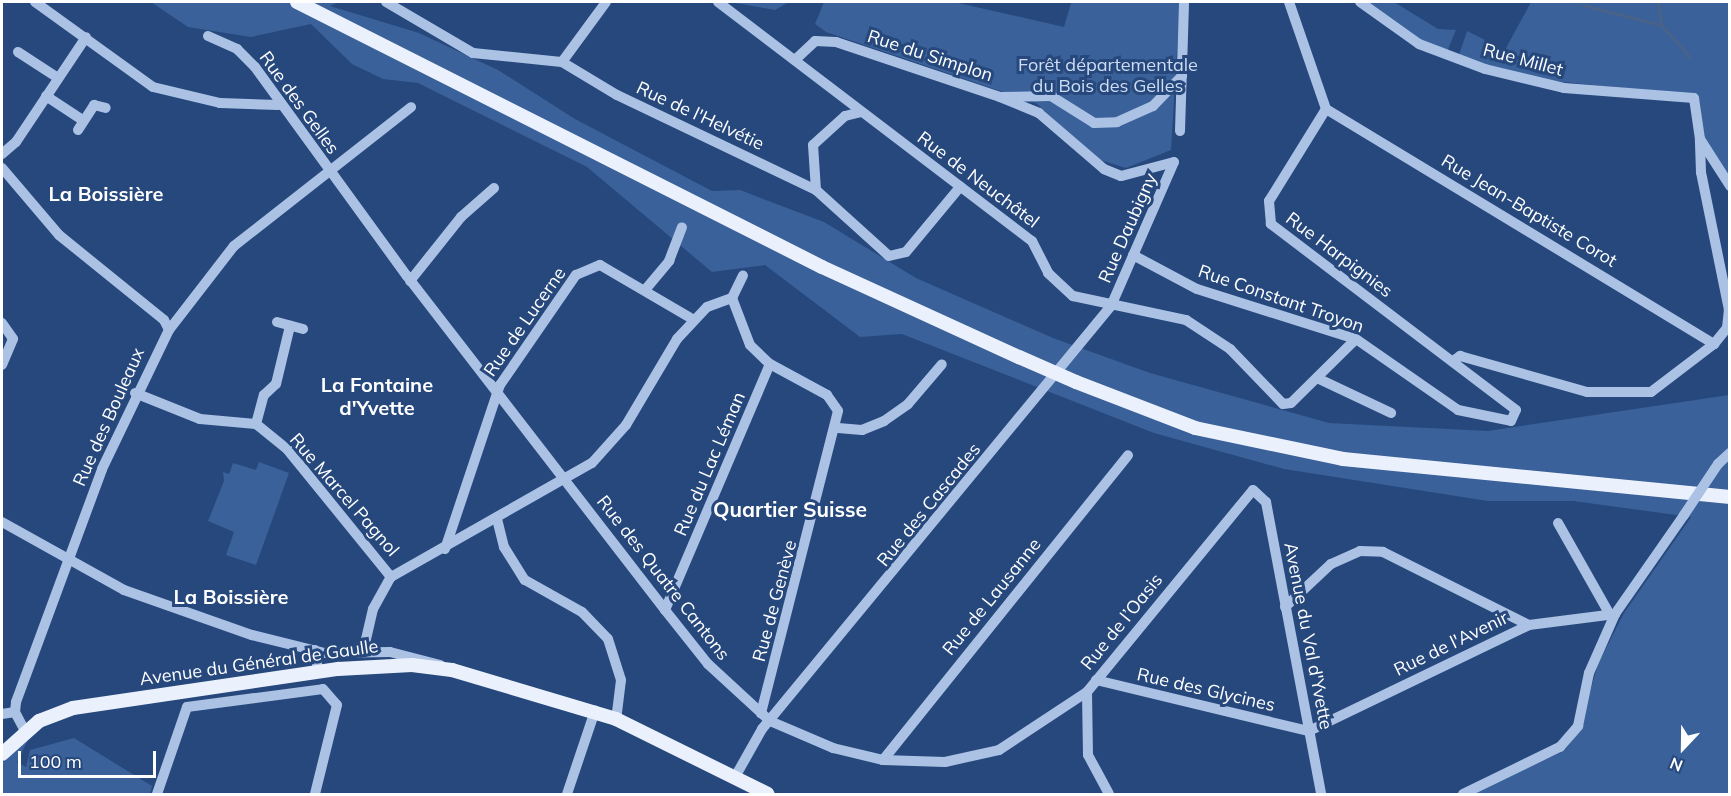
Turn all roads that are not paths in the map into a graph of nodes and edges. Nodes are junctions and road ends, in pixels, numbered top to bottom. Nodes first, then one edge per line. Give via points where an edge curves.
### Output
1 (35, 2) edge
2 (297, 2) edge
3 (386, 2) edge
4 (606, 2) edge
5 (718, 2) edge
6 (1184, 2) edge
7 (1289, 2) edge
8 (1360, 2) edge
9 (208, 36) dead end
10 (86, 37) junction
11 (18, 52) dead end
12 (796, 59) junction
13 (562, 62) junction
14 (1182, 76) junction
15 (58, 78) junction
16 (46, 96) junction
17 (1000, 97) junction
18 (278, 105) junction
19 (411, 107) dead end
20 (106, 108) dead end
21 (1326, 109) junction
22 (861, 112) junction
23 (1180, 131) dead end
24 (1700, 139) junction
25 (2, 154) edge
26 (2, 168) edge
27 (330, 173) junction
28 (1730, 186) edge
29 (960, 187) junction
30 (494, 188) dead end
31 (816, 190) junction
32 (682, 227) dead end
33 (1133, 255) junction
34 (743, 275) dead end
35 (410, 281) junction
36 (645, 290) junction
37 (732, 298) junction
38 (1111, 306) junction
39 (694, 320) junction
40 (277, 322) dead end
41 (2, 323) edge
42 (290, 326) junction
43 (303, 329) dead end
44 (169, 330) junction
45 (1356, 339) junction
46 (1714, 344) junction
47 (1453, 361) junction
48 (770, 364) junction
49 (942, 364) dead end
50 (2, 365) edge
51 (1317, 378) junction
52 (135, 393) junction
53 (496, 393) junction
54 (1391, 413) dead end
55 (1511, 421) joint
56 (256, 424) junction
57 (838, 428) junction
58 (1730, 453) edge
59 (1128, 455) dead end
60 (566, 481) junction
61 (1253, 490) joint
62 (1730, 497) edge
63 (497, 519) junction
64 (2, 522) edge
65 (1558, 523) dead end
66 (445, 549) junction
67 (67, 560) junction
68 (391, 577) junction
69 (1285, 607) junction
70 (665, 610) junction
71 (1612, 614) junction
72 (1529, 625) junction
73 (315, 650) junction
74 (363, 652) junction
75 (336, 654) junction
76 (338, 669) junction
77 (452, 670) junction
78 (318, 671) junction
79 (1096, 680) junction
80 (212, 687) junction
81 (1087, 692) junction
82 (214, 702) junction
83 (595, 711) junction
84 (15, 712) junction
85 (761, 713) junction
86 (2, 714) edge
87 (616, 718) junction
88 (770, 721) junction
89 (25, 731) junction
90 (1309, 731) junction
91 (2, 754) edge
92 (883, 760) junction
93 (735, 777) junction
94 (157, 795) edge
95 (315, 795) edge
96 (567, 795) edge
97 (768, 795) edge
98 (1109, 795) edge
99 (1321, 795) edge
100 (1463, 795) edge

1 - 10 street
2 - 62 main road, bridge via 822,267 1076,382 1195,428 1343,459
3 - 13 street, Rue de l'Helvétie via 472,53
4 - 13 street
5 - 12 street, Rue de Neuchâtel
6 - 14 street
7 - 21 street
8 - 24 street, Rue Millet via 1419,44 1485,69 1576,90 1694,98
9 - 18 street, Rue des Gelles via 237,49
10 - 15 street
10 - 18 street via 141,79 164,91 220,103
11 - 15 street
12 - 17 street, Rue du Simplon via 815,41 836,42
12 - 22 street, Rue de Neuchâtel
13 - 31 street, Rue de l'Helvétie via 617,95
14 - 17 street, Rue du Simplon via 1153,106 1117,122 1094,123 1051,96
14 - 23 street
15 - 16 street
16 - 20 street via 81,125 94,105
16 - 25 street
17 - 33 street, Rue Daubigny via 1039,113 1104,169 1121,176 1174,162
18 - 27 street, Rue des Gelles
19 - 27 street, Rue des Bouleaux
21 - 46 street, Rue Jean-Baptiste Corot
21 - 47 street, Rue Harpignies via 1269,201 1271,224
22 - 29 street, Rue de Neuchâtel
22 - 31 street via 845,116 813,145
24 - 28 street
24 - 46 street via 1730,319
26 - 44 street via 45,222 164,320
27 - 35 street, Rue des Quatre Cantons
27 - 44 street, Rue des Bouleaux via 234,246
29 - 31 street, Rue de l'Helvétie via 897,257
29 - 38 street, Rue de Neuchâtel via 1032,241 1059,286 1093,304
30 - 35 street via 461,217
32 - 36 street via 669,261
33 - 38 street, Rue Daubigny
33 - 45 street, Rue Constant Troyon via 1197,289
34 - 37 street
35 - 53 street, Rue des Quatre Cantons
36 - 39 street, Rue de Lucerne
36 - 53 street, Rue de Lucerne via 600,266 576,275
37 - 39 street via 722,298
37 - 48 street via 750,345
38 - 51 street, Rue de Neuchâtel via 1148,309 1186,320 1230,349 1283,404
38 - 88 street, Rue des Cascades
39 - 60 street via 609,447
40 - 42 street
41 - 50 street via 14,339
42 - 43 street
42 - 56 street via 276,384 264,395
44 - 52 street, Rue des Bouleaux
45 - 51 street, Rue de Neuchâtel
45 - 55 street, Rue Constant Troyon via 1458,410
46 - 47 street via 1651,392 1587,392 1460,356
47 - 55 street, Rue Harpignies via 1516,410
48 - 57 street via 827,395 838,411
48 - 70 street, Rue du Lac Léman
49 - 57 street via 908,404 884,421 862,430
51 - 54 street
52 - 56 street via 200,419
52 - 67 street, Rue des Bouleaux
53 - 60 street, Rue des Quatre Cantons
53 - 66 street, Rue de Lucerne
56 - 68 street, Rue Marcel Pagnol via 287,449
57 - 85 street, Rue de Genève
58 - 71 street, bridge via 1718,464
59 - 92 street, Rue de Lausanne
60 - 63 street
60 - 70 street, Rue des Quatre Cantons
61 - 69 street, Avenue du Val d'Yvette via 1266,502
61 - 79 street, Rue de l’Oasis
63 - 66 street
63 - 87 street via 504,547 525,580 582,612 608,639 621,680
64 - 67 street
65 - 71 street
66 - 68 street
67 - 73 street via 131,592
67 - 84 street, Rue des Bouleaux
68 - 74 street via 373,609
69 - 72 street via 1331,564 1360,551 1383,552
69 - 90 street, Avenue du Val d'Yvette
70 - 85 street, Rue des Quatre Cantons via 708,664
71 - 72 street, Rue de l'Avenir
71 - 100 street via 1589,673 1578,726 1560,747
72 - 90 street, Rue de l'Avenir
73 - 75 street
73 - 78 street
74 - 75 street
74 - 77 street via 417,655
75 - 76 street
76 - 77 main road, Avenue du Général de Gaulle via 392,664
76 - 78 main road, Avenue du Général de Gaulle
77 - 83 main road, Avenue du Général de Gaulle
78 - 80 main road, Avenue du Général de Gaulle
79 - 81 street, Rue de l’Oasis
79 - 90 street, Rue des Glycines
80 - 82 street
80 - 89 main road, Avenue du Général de Gaulle via 73,708
81 - 92 street, Rue des Quatre Cantons via 999,750 945,762
81 - 98 street, Rue de l’Oasis via 1088,755
82 - 94 street via 182,711
82 - 95 street via 323,689 331,694 338,705
83 - 87 main road, Avenue du Général de Gaulle
83 - 96 street
84 - 86 street
84 - 89 street
85 - 88 street, Rue des Quatre Cantons
87 - 93 main road, Avenue du Général de Gaulle
88 - 92 street, Rue des Quatre Cantons via 833,748
88 - 93 street, Rue des Cascades
89 - 91 main road, Avenue du Général de Gaulle
90 - 99 street, Avenue du Val d'Yvette
93 - 97 main road, Avenue du Général de Gaulle

